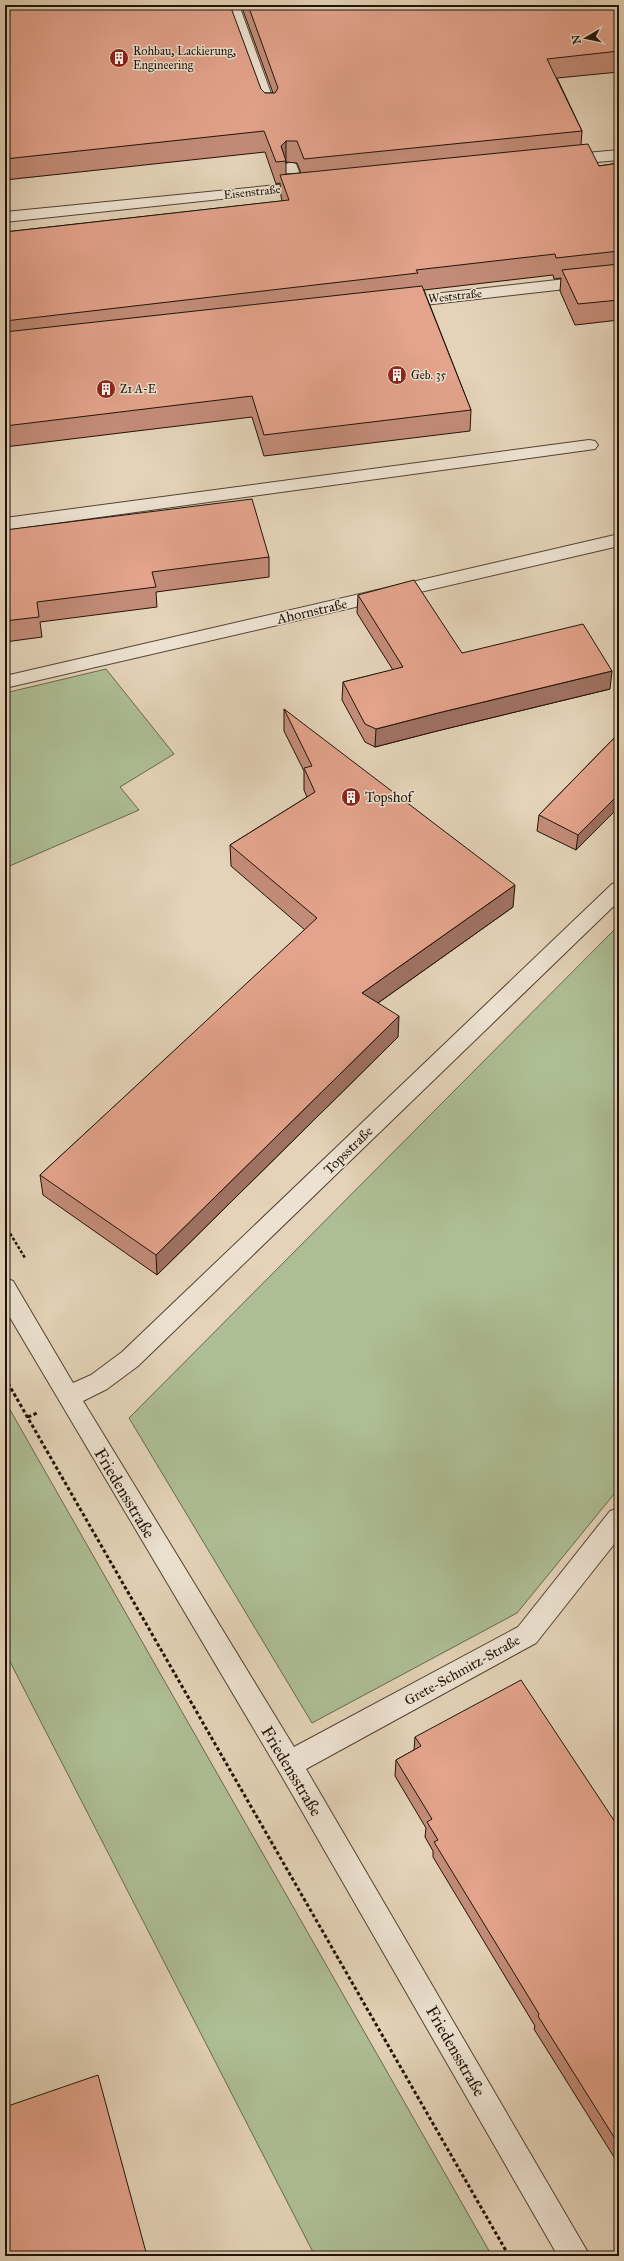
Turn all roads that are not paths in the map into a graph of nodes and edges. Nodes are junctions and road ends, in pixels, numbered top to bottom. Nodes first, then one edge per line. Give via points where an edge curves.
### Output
1 (232, 5) edge
2 (270, 110) edge
3 (619, 154) edge
4 (548, 162) edge
5 (291, 167) edge
6 (321, 185) edge
7 (297, 187) junction
8 (5, 217) edge
9 (619, 278) edge
10 (383, 304) edge
11 (589, 444) dead end
12 (5, 524) edge
13 (619, 540) edge
14 (5, 682) edge
15 (619, 889) edge
16 (5, 1288) edge
17 (68, 1397) junction
18 (619, 1519) edge
19 (289, 1764) junction
20 (575, 2256) edge

1 - 2 street
3 - 4 street
5 - 7 street
6 - 7 street, Eisenstraße
7 - 8 street, Eisenstraße
9 - 10 street, Weststraße
11 - 12 street
13 - 14 street, Ahornstraße
15 - 17 street, Topsstraße via 130,1359 99,1382
16 - 17 street, Friedensstraße
17 - 19 street, Friedensstraße
18 - 19 street, Grete-Schmitz-Straße via 527,1635
19 - 20 street, Friedensstraße

